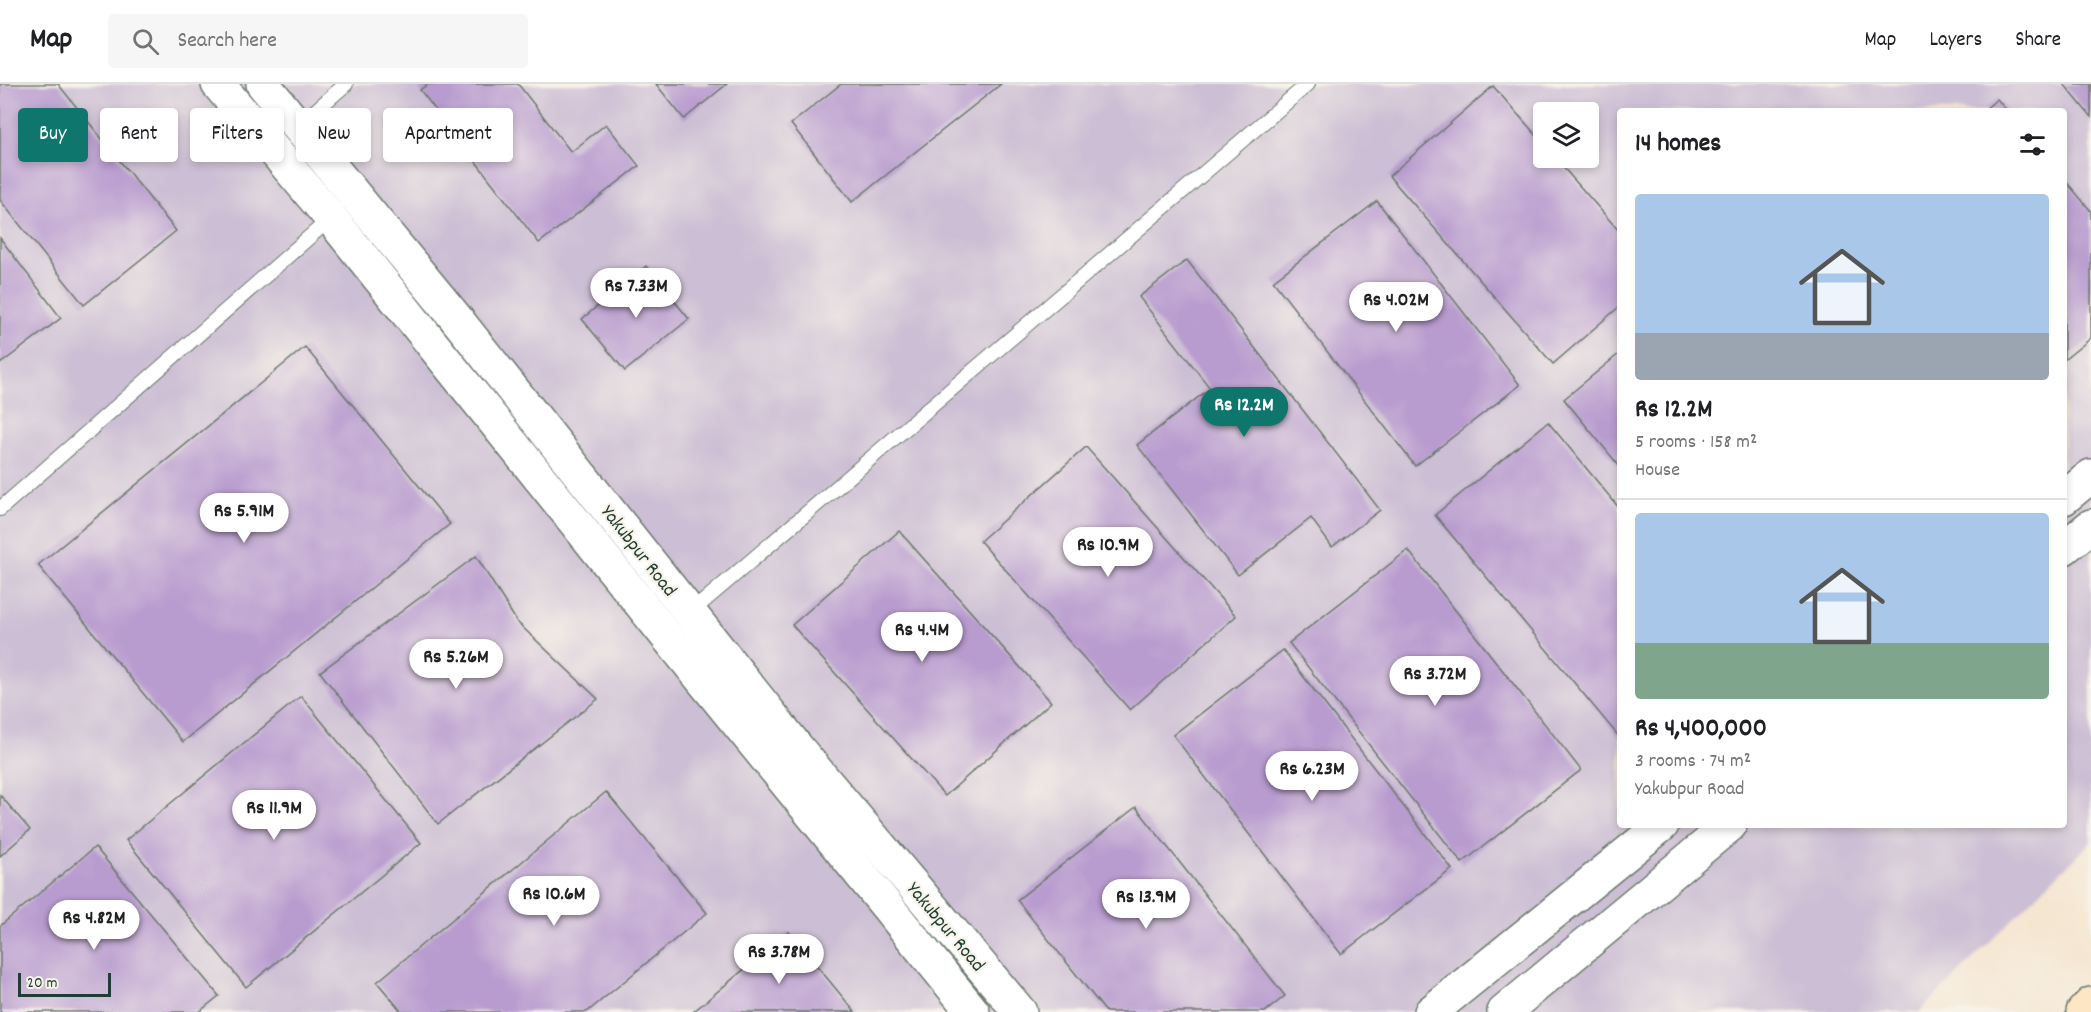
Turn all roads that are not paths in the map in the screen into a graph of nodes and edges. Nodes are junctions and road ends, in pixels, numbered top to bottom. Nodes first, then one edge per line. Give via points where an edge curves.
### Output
1 (218, 84) edge
2 (263, 84) edge
3 (346, 84) edge
4 (1308, 84) edge
5 (319, 108) edge
6 (296, 124) edge
7 (328, 162) edge
8 (332, 218) junction
9 (2091, 476) edge
10 (2067, 496) edge
11 (0, 509) edge
12 (2091, 526) edge
13 (2067, 546) edge
14 (677, 623) junction
15 (1658, 828) edge
16 (1726, 828) edge
17 (2091, 1004) edge
18 (973, 1012) edge
19 (1020, 1012) edge
20 (1431, 1012) edge
21 (1503, 1012) edge
22 (2082, 1012) edge

1 - 8 street, Yakubpur Road
2 - 6 street, Yakubpur Road
3 - 5 lane
4 - 14 lane
7 - 14 street, Yakubpur Road via 455,317
8 - 11 lane
8 - 14 street, Yakubpur Road
9 - 10 street
12 - 13 street
14 - 18 street, Yakubpur Road
14 - 19 street, Yakubpur Road via 798,749
15 - 20 street
16 - 21 street
17 - 22 main road

